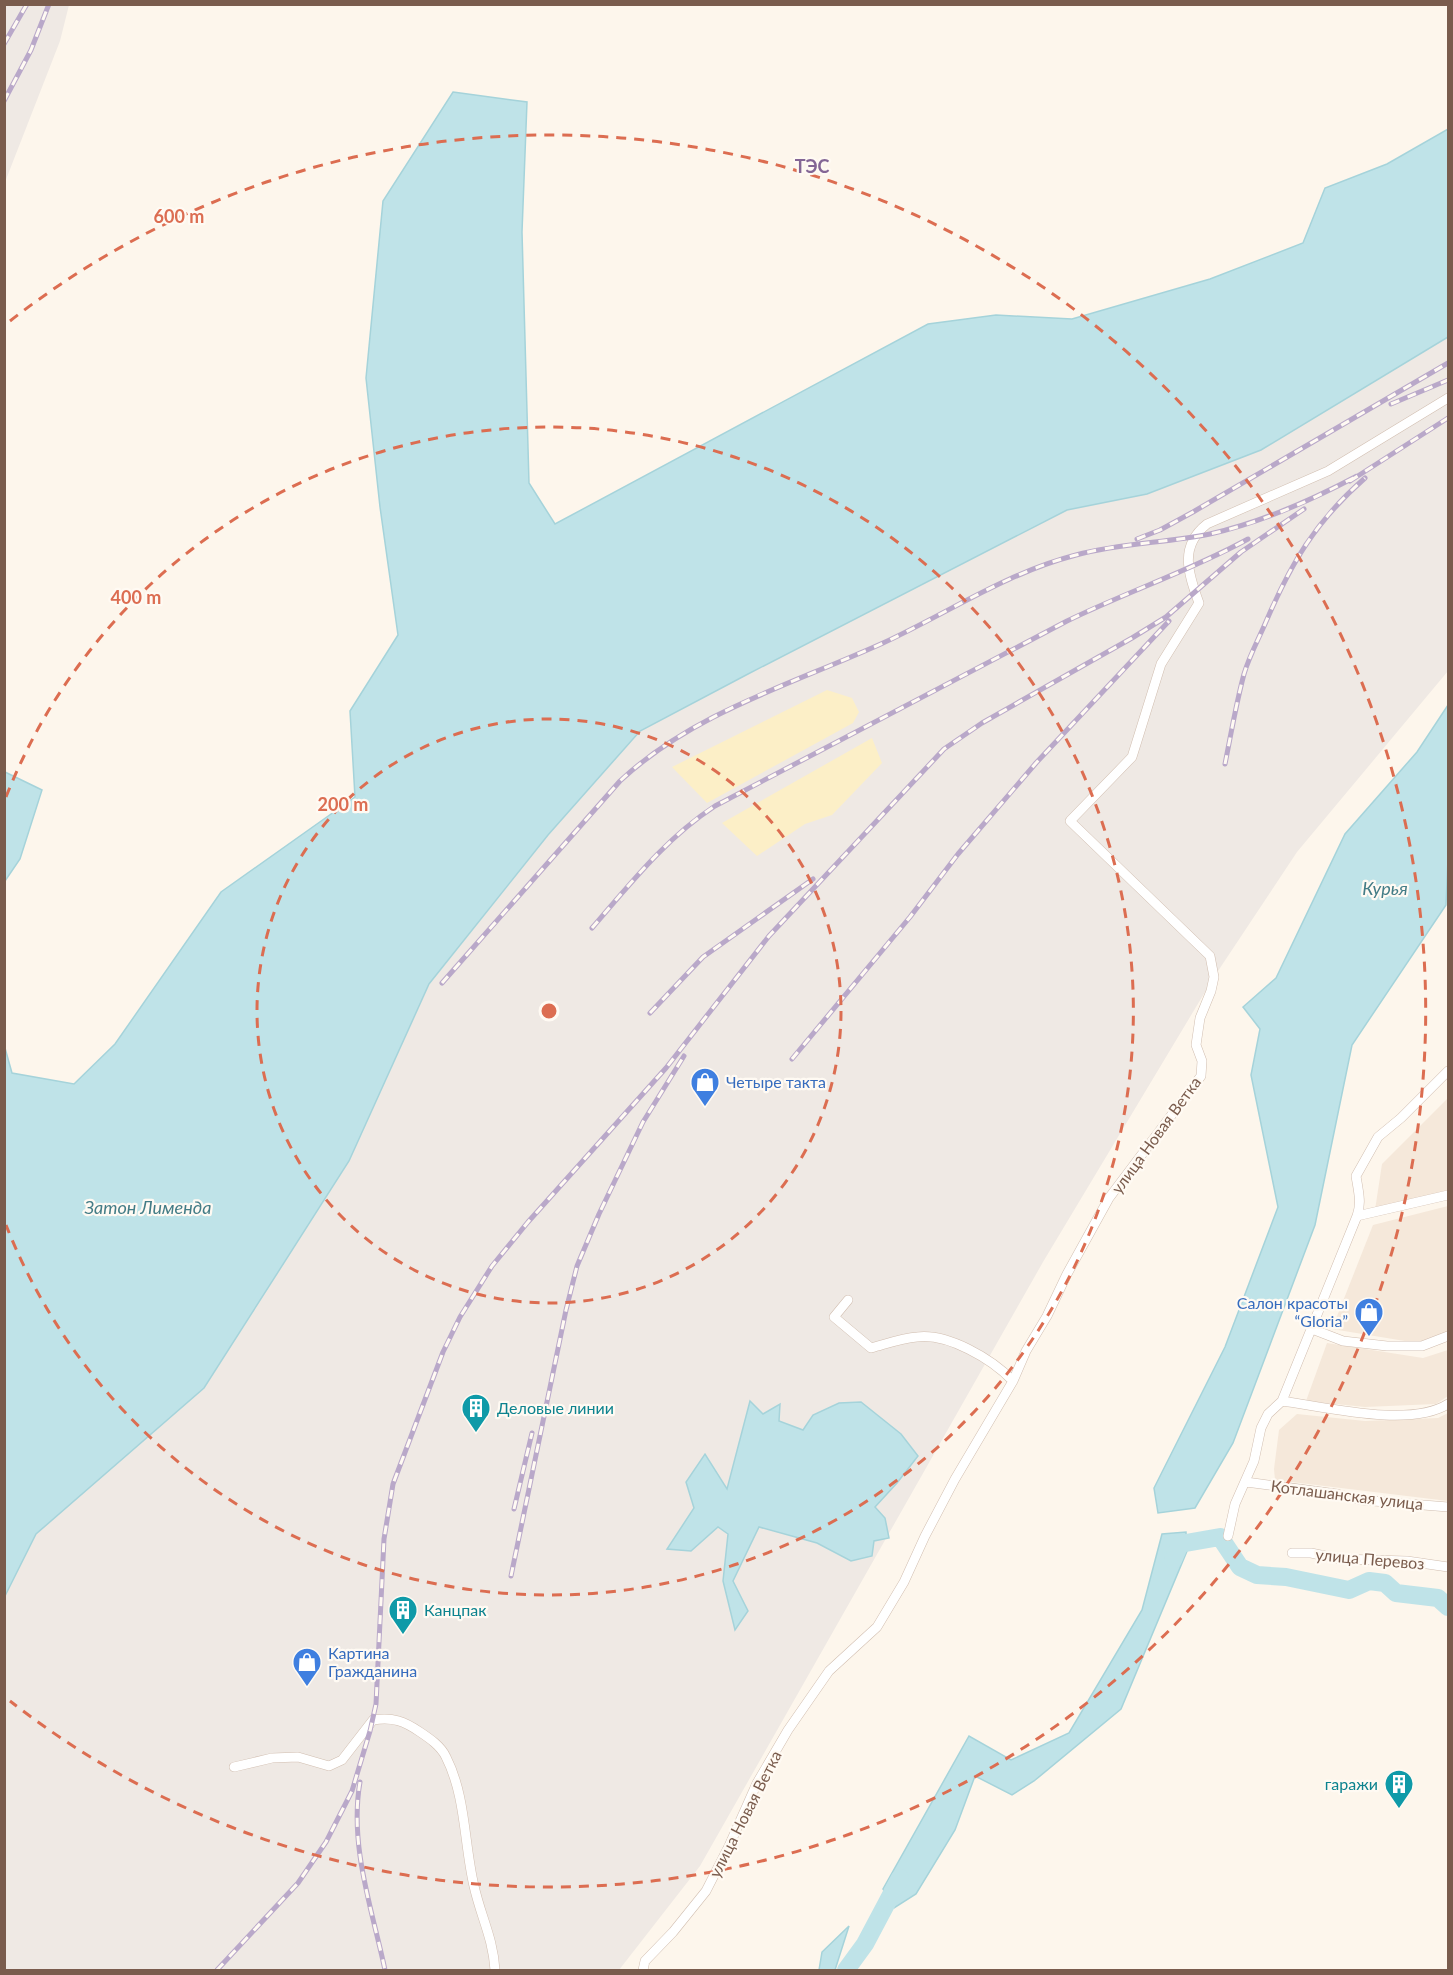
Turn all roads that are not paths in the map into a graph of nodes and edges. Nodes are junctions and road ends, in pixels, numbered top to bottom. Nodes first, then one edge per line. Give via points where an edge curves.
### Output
1 (1449, 398) edge
2 (1449, 1071) edge
3 (1449, 1195) edge
4 (1357, 1216) junction
5 (848, 1300) dead end
6 (1312, 1329) junction
7 (1449, 1336) edge
8 (1013, 1381) junction
9 (1282, 1401) junction
10 (1449, 1404) edge
11 (1246, 1482) junction
12 (1449, 1507) edge
13 (1228, 1536) dead end
14 (1292, 1553) dead end
15 (1449, 1567) edge
16 (234, 1767) dead end
17 (495, 1971) edge
18 (643, 1971) edge

1 - 8 street, улица Новая Ветка via 1328,471 1200,529 1188,548 1191,579 1199,603 1161,663 1132,757 1070,821 1210,956 1214,977 1200,1018 1196,1045 1202,1076 1109,1198
2 - 4 street via 1378,1137 1356,1176
3 - 4 street
4 - 6 street
5 - 8 street via 834,1317 871,1348 918,1336 953,1342 981,1356
6 - 7 street via 1343,1341 1388,1346 1422,1346
6 - 9 street
8 - 18 street, улица Новая Ветка via 955,1479 877,1627 829,1671 788,1730 757,1783 706,1891 645,1961
9 - 10 street via 1365,1414 1438,1411
9 - 11 street via 1264,1421
11 - 12 street, Котлашанская улица via 1361,1500
11 - 13 street via 1240,1489
14 - 15 street, улица Перевоз
16 - 17 street via 272,1758 298,1757 329,1766 342,1760 373,1720 408,1724 430,1738 446,1755 457,1788 474,1888 493,1947

